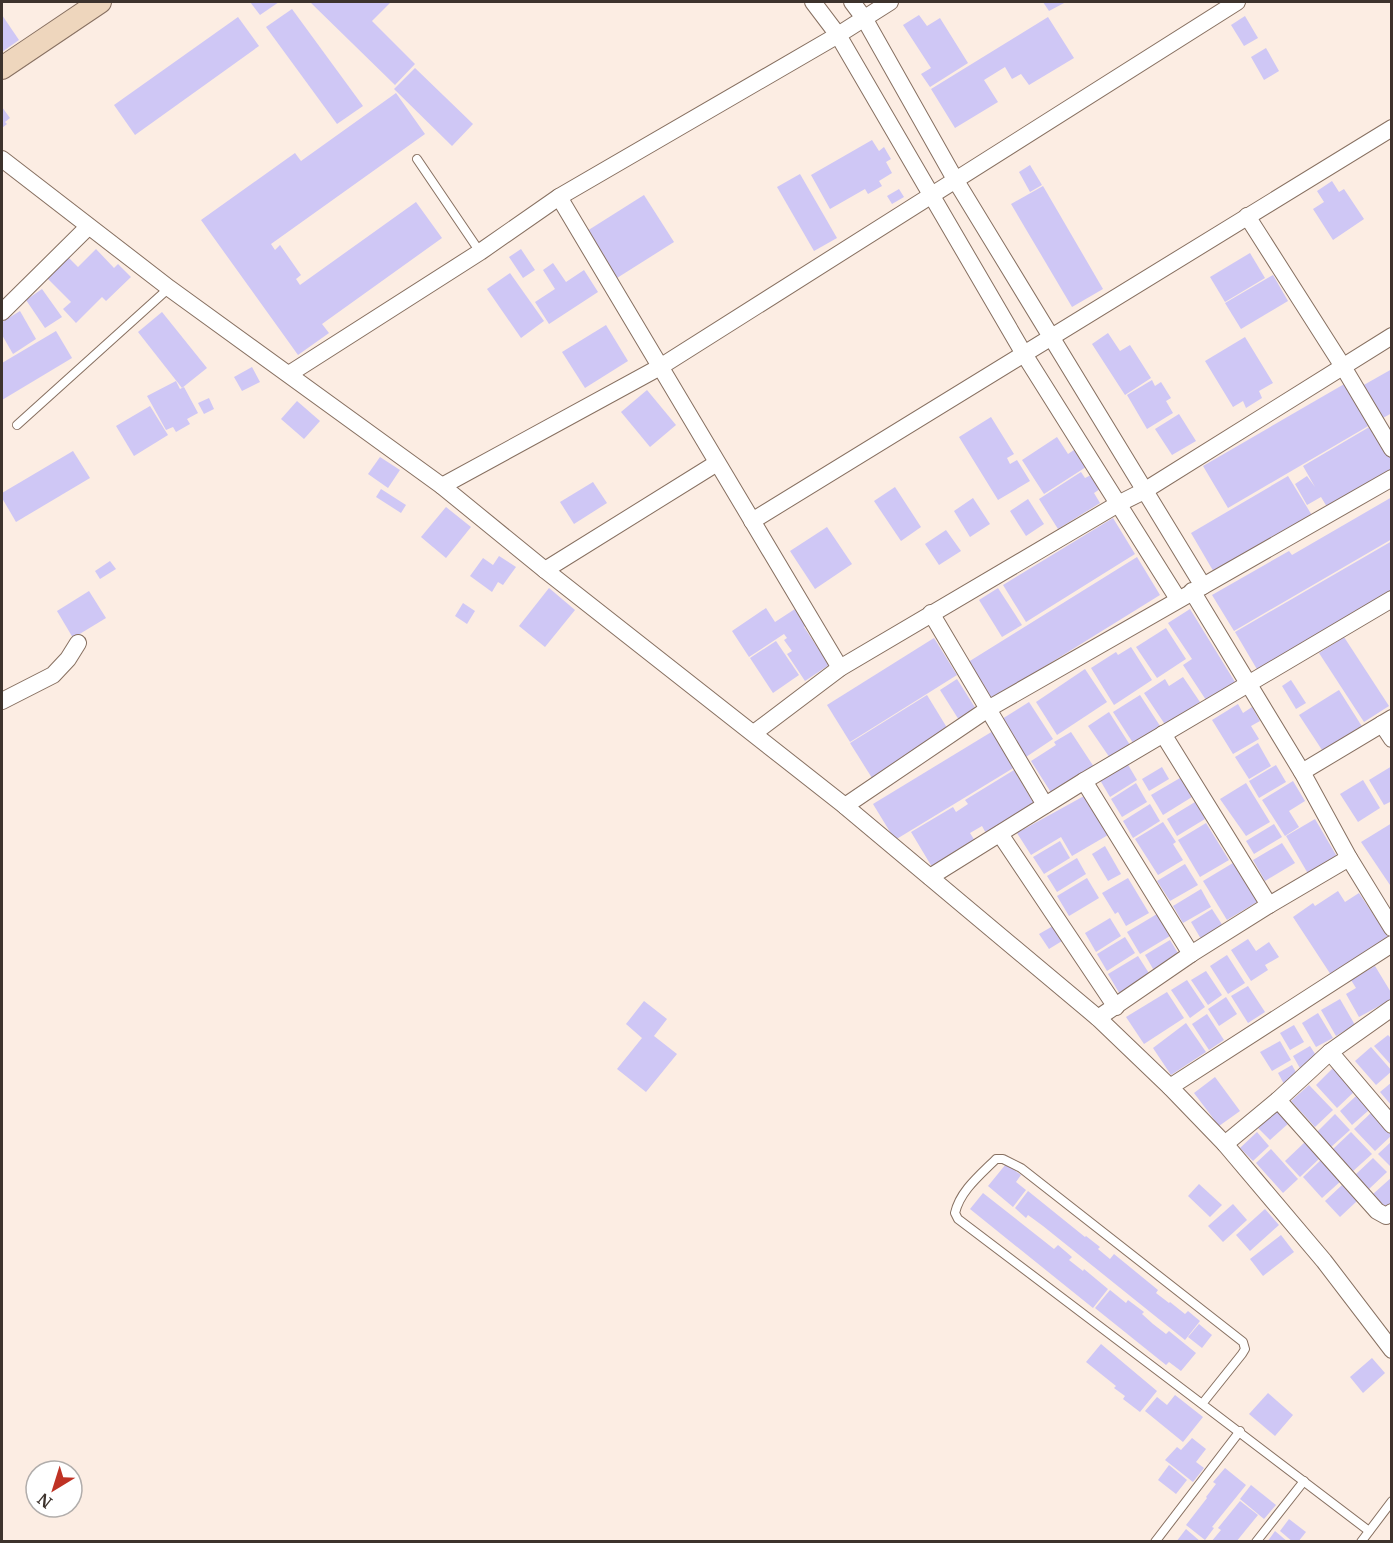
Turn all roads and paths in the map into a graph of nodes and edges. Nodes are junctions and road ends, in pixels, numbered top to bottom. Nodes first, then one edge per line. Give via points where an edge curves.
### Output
1 (100, 2) edge
2 (813, 2) edge
3 (852, 2) edge
4 (890, 2) edge
5 (1230, 4) edge
6 (864, 18) junction
7 (838, 35) junction
8 (2, 68) edge
9 (1392, 128) edge
10 (2, 159) edge
11 (417, 159) dead end
12 (956, 181) junction
13 (932, 196) junction
14 (559, 197) junction
15 (1247, 216) junction
16 (88, 227) junction
17 (480, 252) junction
18 (169, 288) junction
19 (2, 312) edge
20 (1392, 336) edge
21 (1051, 337) junction
22 (1024, 354) junction
23 (1342, 365) junction
24 (660, 367) junction
25 (290, 374) junction
26 (17, 425) dead end
27 (1392, 449) edge
28 (717, 463) junction
29 (1392, 478) edge
30 (442, 486) junction
31 (1144, 491) junction
32 (1118, 504) junction
33 (752, 520) junction
34 (544, 570) junction
35 (1191, 592) junction
36 (1392, 599) edge
37 (930, 613) junction
38 (78, 643) dead end
39 (840, 668) junction
40 (1247, 683) junction
41 (2, 701) edge
42 (987, 710) junction
43 (1387, 721) edge
44 (754, 733) junction
45 (1163, 734) junction
46 (1392, 739) edge
47 (1302, 772) junction
48 (1084, 781) junction
49 (1045, 805) junction
50 (845, 806) junction
51 (1000, 834) junction
52 (1348, 858) junction
53 (930, 877) junction
54 (1269, 905) junction
55 (1392, 928) edge
56 (1392, 944) edge
57 (1191, 954) junction
58 (1116, 1007) junction
59 (1392, 1008) edge
60 (1098, 1018) junction
61 (1330, 1052) junction
62 (1170, 1087) junction
63 (1278, 1100) junction
64 (1392, 1125) edge
65 (1225, 1144) junction
66 (1390, 1217) edge
67 (1392, 1350) edge
68 (1202, 1404) junction
69 (1240, 1431) junction
70 (1305, 1480) junction
71 (1392, 1501) edge
72 (1369, 1531) junction
73 (1155, 1542) edge
74 (1256, 1542) edge
75 (1360, 1542) edge

1 - 8 street
2 - 7 street
3 - 6 street
4 - 6 street
5 - 12 street
6 - 7 street
6 - 12 street
7 - 13 street
7 - 14 street
9 - 15 street
10 - 16 street
11 - 17 lane
12 - 13 street
12 - 21 street
13 - 22 street
13 - 24 street
14 - 17 street
14 - 24 street
15 - 21 street
15 - 23 street
16 - 18 street
16 - 19 street
17 - 25 street
18 - 25 street
18 - 26 lane
20 - 23 street
21 - 22 street
21 - 31 street
22 - 32 street
22 - 33 street
23 - 27 street
23 - 31 street
24 - 28 street
24 - 30 street
25 - 30 street
28 - 33 street
28 - 34 street
29 - 35 street
30 - 34 street
31 - 32 street
31 - 35 street
32 - 35 street
32 - 37 street
33 - 39 street
34 - 44 street
35 - 40 street
35 - 42 street
36 - 40 street
37 - 39 street
37 - 42 street
38 - 41 street via 53,675
39 - 44 street
40 - 45 street
40 - 47 street
42 - 49 street
42 - 50 street
43 - 46 street
43 - 47 street
44 - 50 street
45 - 48 street
45 - 54 street
47 - 52 street
48 - 49 street
48 - 57 street
49 - 51 street
50 - 53 street
51 - 53 street
51 - 58 street
52 - 54 street
52 - 55 street
53 - 60 street
54 - 57 street
56 - 62 street
57 - 58 street
58 - 60 street
59 - 61 street
60 - 62 street
61 - 63 street
61 - 64 street
62 - 65 street
63 - 65 street
63 - 66 street via 1377,1211
65 - 67 street via 1324,1261
68 - 68 lane via 958,1219 957,1205 967,1189 996,1159 1021,1168 1243,1342 1242,1354
68 - 69 lane
69 - 70 lane
69 - 73 lane
70 - 72 lane
70 - 74 lane
71 - 72 lane
72 - 75 lane

